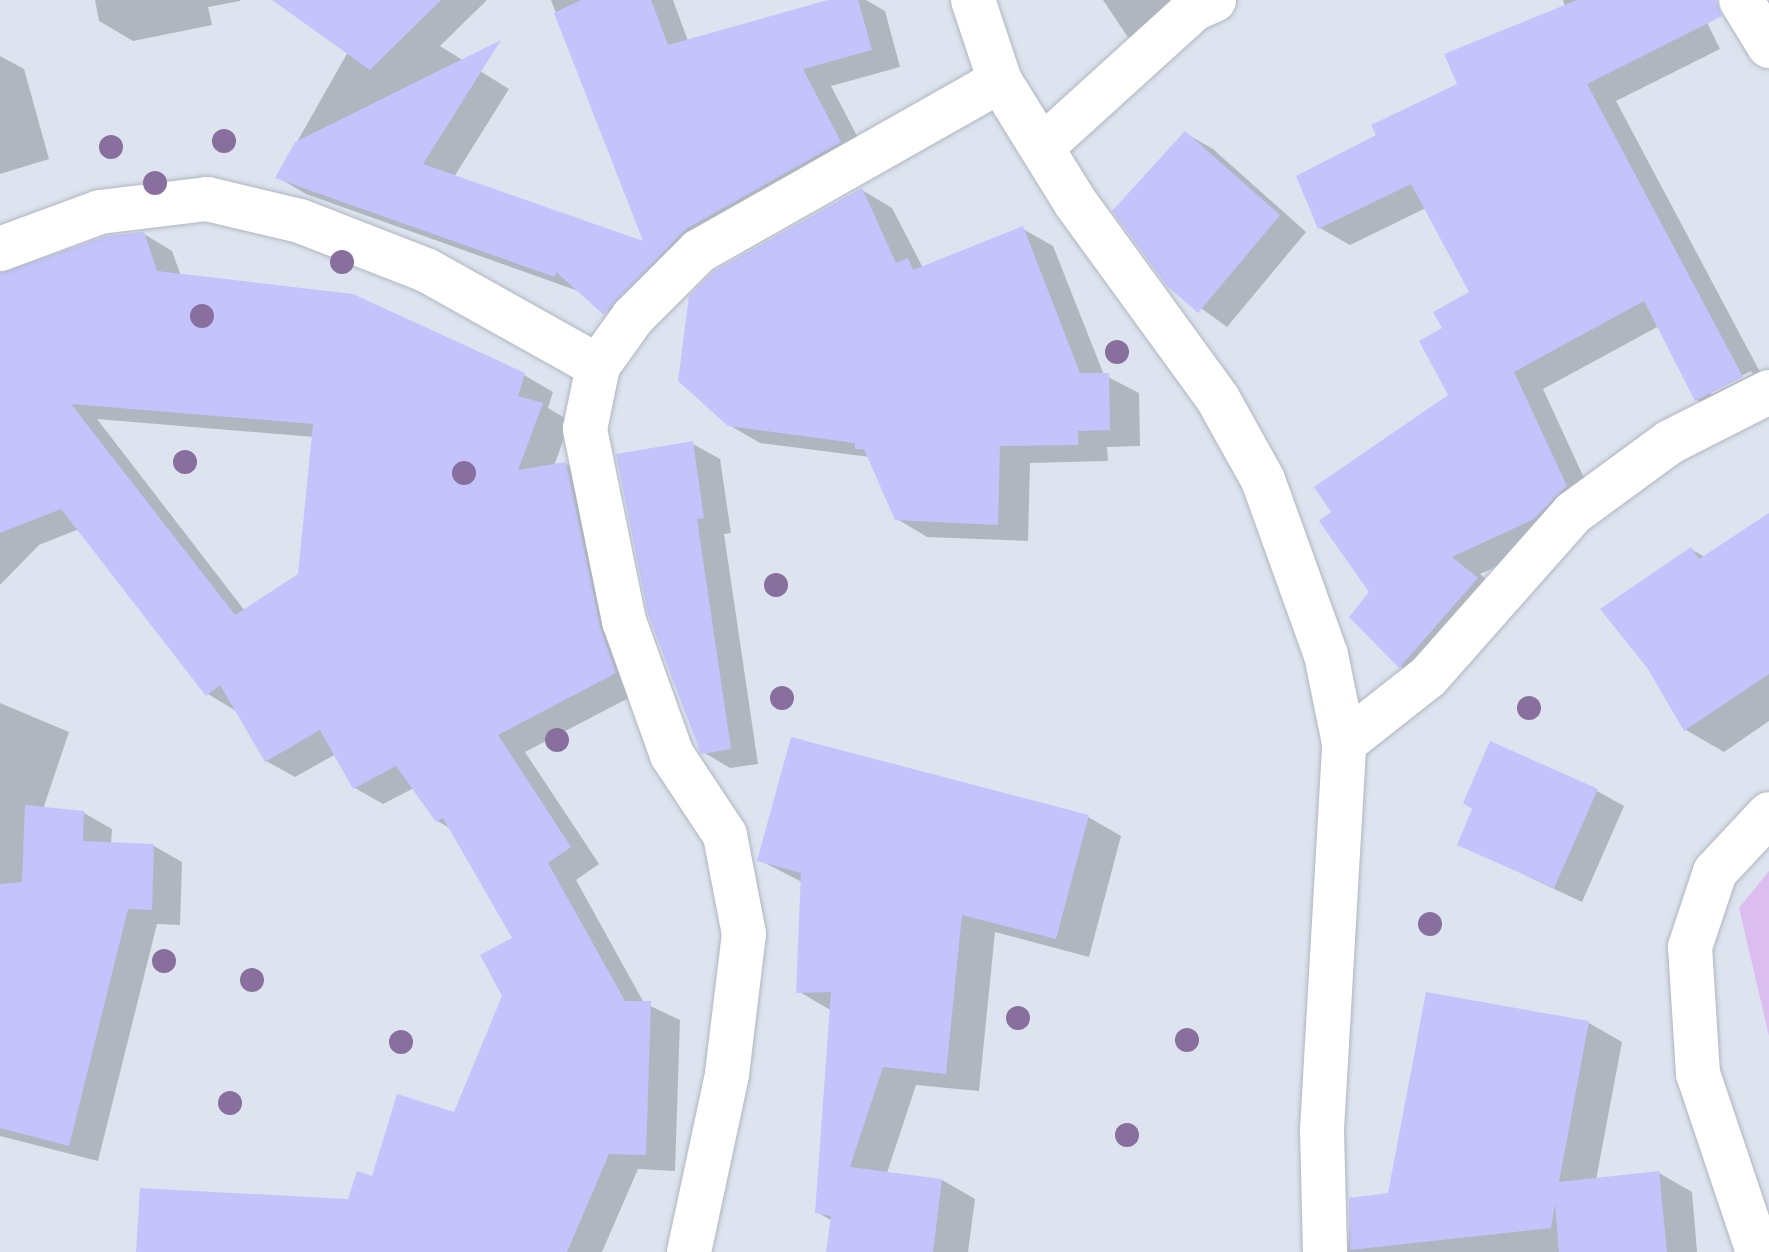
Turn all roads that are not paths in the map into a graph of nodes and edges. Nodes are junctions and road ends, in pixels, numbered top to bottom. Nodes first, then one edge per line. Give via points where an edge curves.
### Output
1 (973, 0) edge
2 (1214, 0) edge
3 (1741, 0) edge
4 (1769, 46) edge
5 (1000, 81) junction
6 (1042, 147) junction
7 (0, 249) edge
8 (598, 366) junction
9 (1769, 392) edge
10 (1344, 743) junction
11 (1769, 814) edge
12 (689, 1252) edge
13 (1325, 1252) edge
14 (1758, 1252) edge

1 - 5 street
2 - 6 street via 1194,9
3 - 4 street
5 - 6 street
5 - 8 street via 699,251 633,317
6 - 10 street via 1075,202 1218,399 1263,480 1326,655
7 - 8 street via 100,212 207,199 300,221 426,270
8 - 12 street via 585,429 624,621 672,755 725,835 744,934 727,1074
9 - 10 street via 1670,442 1573,513 1428,677
10 - 13 street via 1322,1130
11 - 14 street via 1715,872 1690,947 1698,1074

